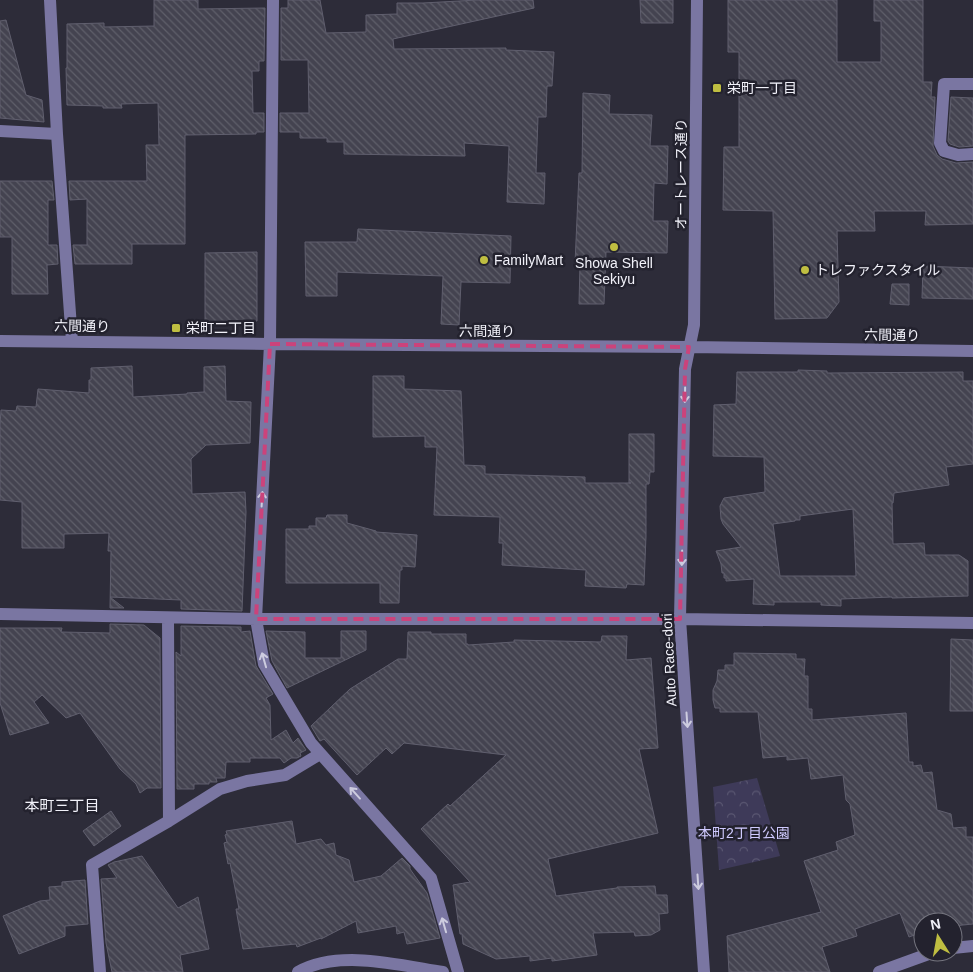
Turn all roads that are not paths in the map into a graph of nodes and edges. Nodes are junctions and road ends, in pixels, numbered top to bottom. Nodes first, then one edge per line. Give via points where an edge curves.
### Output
1 (50, 0) edge
2 (273, 0) edge
3 (697, 0) edge
4 (973, 84) edge
5 (0, 131) edge
6 (57, 134) junction
7 (973, 154) edge
8 (0, 341) edge
9 (72, 341) junction
10 (270, 344) junction
11 (689, 347) junction
12 (973, 351) edge
13 (0, 614) edge
14 (168, 618) junction
15 (256, 619) junction
16 (680, 619) junction
17 (973, 623) edge
18 (320, 754) junction
19 (169, 821) junction
20 (913, 960) edge
21 (100, 972) edge
22 (298, 972) edge
23 (443, 972) edge
24 (458, 972) edge
25 (704, 972) edge
26 (879, 972) edge

1 - 6 street
2 - 10 street
3 - 11 street, オートレース通り via 694,325
4 - 7 street via 944,84 940,143 944,151 958,155
5 - 6 street
6 - 9 street
8 - 9 street, 六間通り
9 - 10 street, 六間通り
10 - 11 street, 六間通り
15 -> 10 street
11 - 12 street, 六間通り
11 -> 16 street, Auto Race-dori via 685,369
13 - 14 street
14 - 15 street
14 - 19 street
15 - 16 street
18 -> 15 street via 264,664
16 - 17 street
16 -> 25 street, Auto Race-dori
18 - 19 street via 285,774 220,789
24 -> 18 street via 431,878
19 - 21 street via 92,865
20 - 26 street
22 - 23 street via 329,961 374,960

